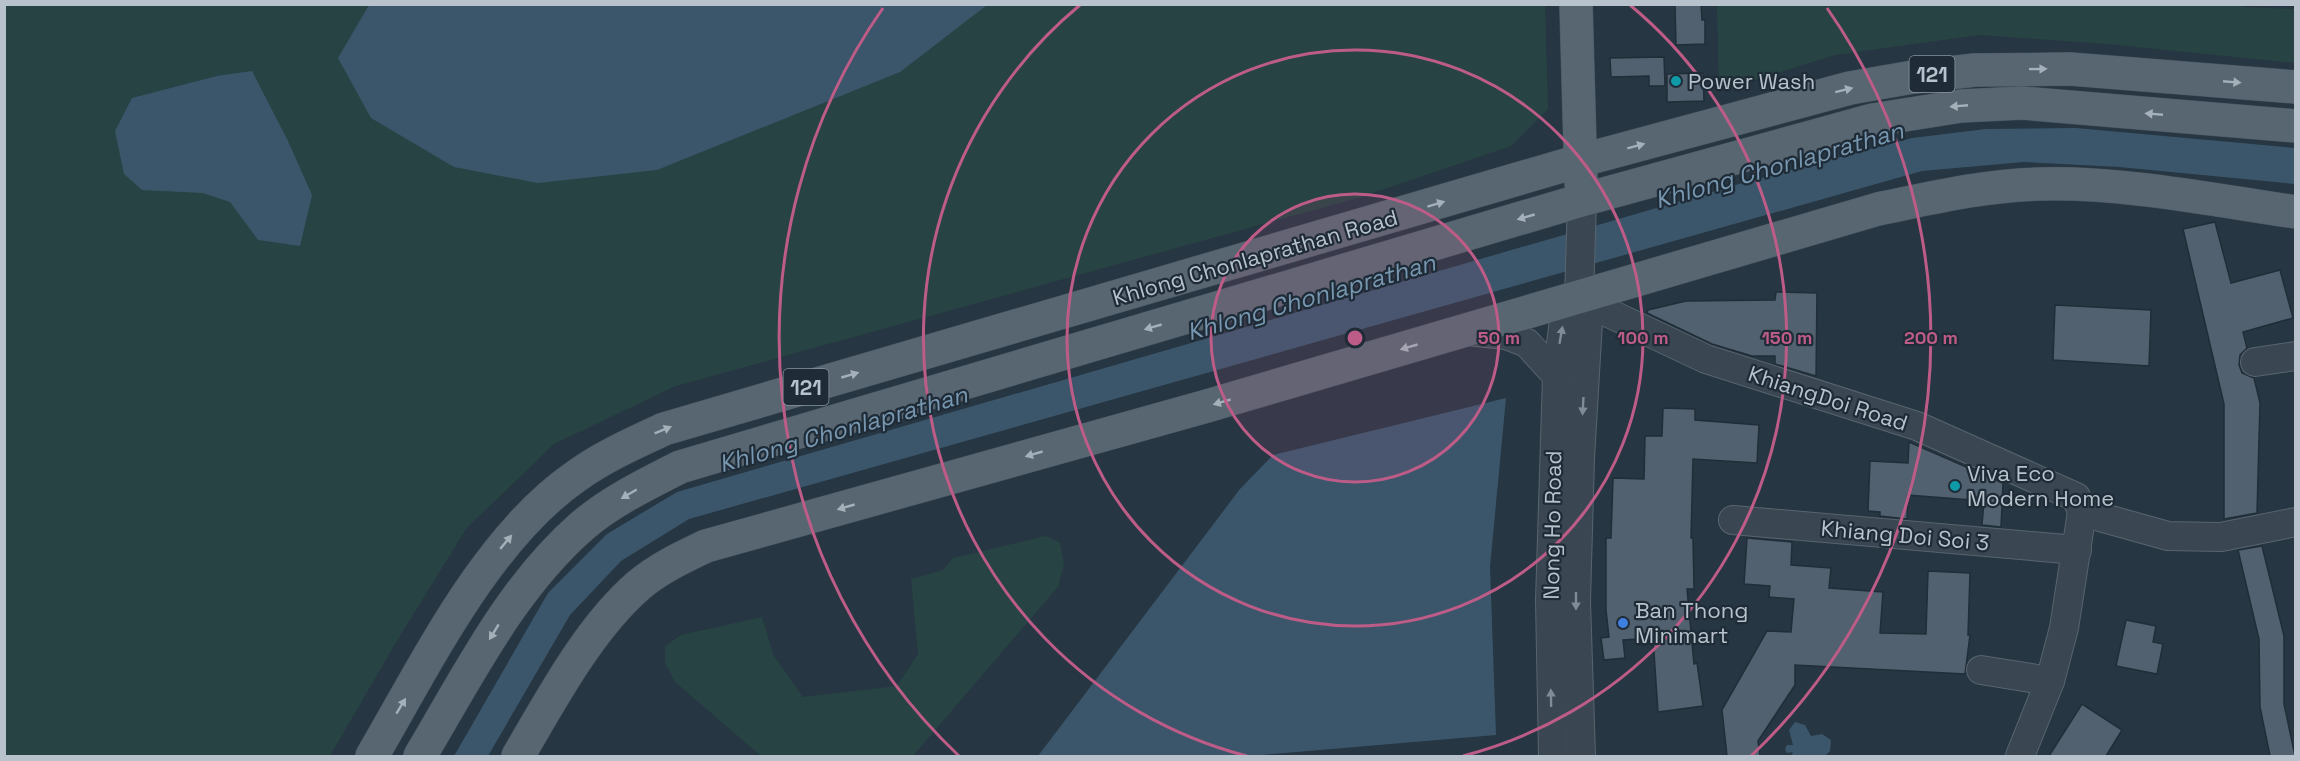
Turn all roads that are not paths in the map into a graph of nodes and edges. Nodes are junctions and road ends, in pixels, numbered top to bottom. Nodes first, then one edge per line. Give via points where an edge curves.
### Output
1 (1576, 4) edge
2 (2295, 87) edge
3 (2295, 126) edge
4 (1579, 161) junction
5 (1582, 200) junction
6 (2295, 212) edge
7 (1579, 299) junction
8 (1465, 331) junction
9 (2295, 356) edge
10 (2255, 362) dead end
11 (1557, 376) junction
12 (2082, 512) junction
13 (1733, 520) dead end
14 (2295, 522) edge
15 (2077, 550) junction
16 (1981, 670) dead end
17 (2050, 681) junction
18 (372, 756) edge
19 (420, 756) edge
20 (518, 756) edge
21 (1553, 756) edge
22 (1581, 756) edge
23 (2020, 756) edge

1 - 4 main road
4 -> 2 main road, Khlong Chonlaprathan Road / 121 via 1850,88 1975,70 2070,69
3 -> 5 main road, Khlong Chonlaprathan Road / 121 via 2053,105 1961,106 1840,128
4 - 5 main road
18 -> 4 main road, Khlong Chonlaprathan Road / 121 via 467,595 505,543 535,510 575,477 621,450 664,429
5 - 7 street, Nong Ho Road
5 -> 19 main road, Khlong Chonlaprathan Road / 121 via 680,467 626,495 584,524 546,561 502,618
6 - 7 main road via 2079,184 1956,193 1878,209
7 - 8 main road
11 -> 7 street, Nong Ho Road via 1564,320
7 - 12 street, KhiangDoi Road via 1706,359 1917,426 2076,497
7 -> 22 street, Nong Ho Road via 1588,322 1576,601
8 - 11 street via 1506,335 1527,343
8 -> 20 main road via 706,546 640,584 614,609 554,694
9 - 10 street
21 -> 11 street, Nong Ho Road via 1550,601
12 - 14 street via 2168,536 2221,537
12 - 15 street
13 - 15 street, Khiang Doi Soi 3
15 - 17 street via 2064,628
16 - 17 street
17 - 23 street

